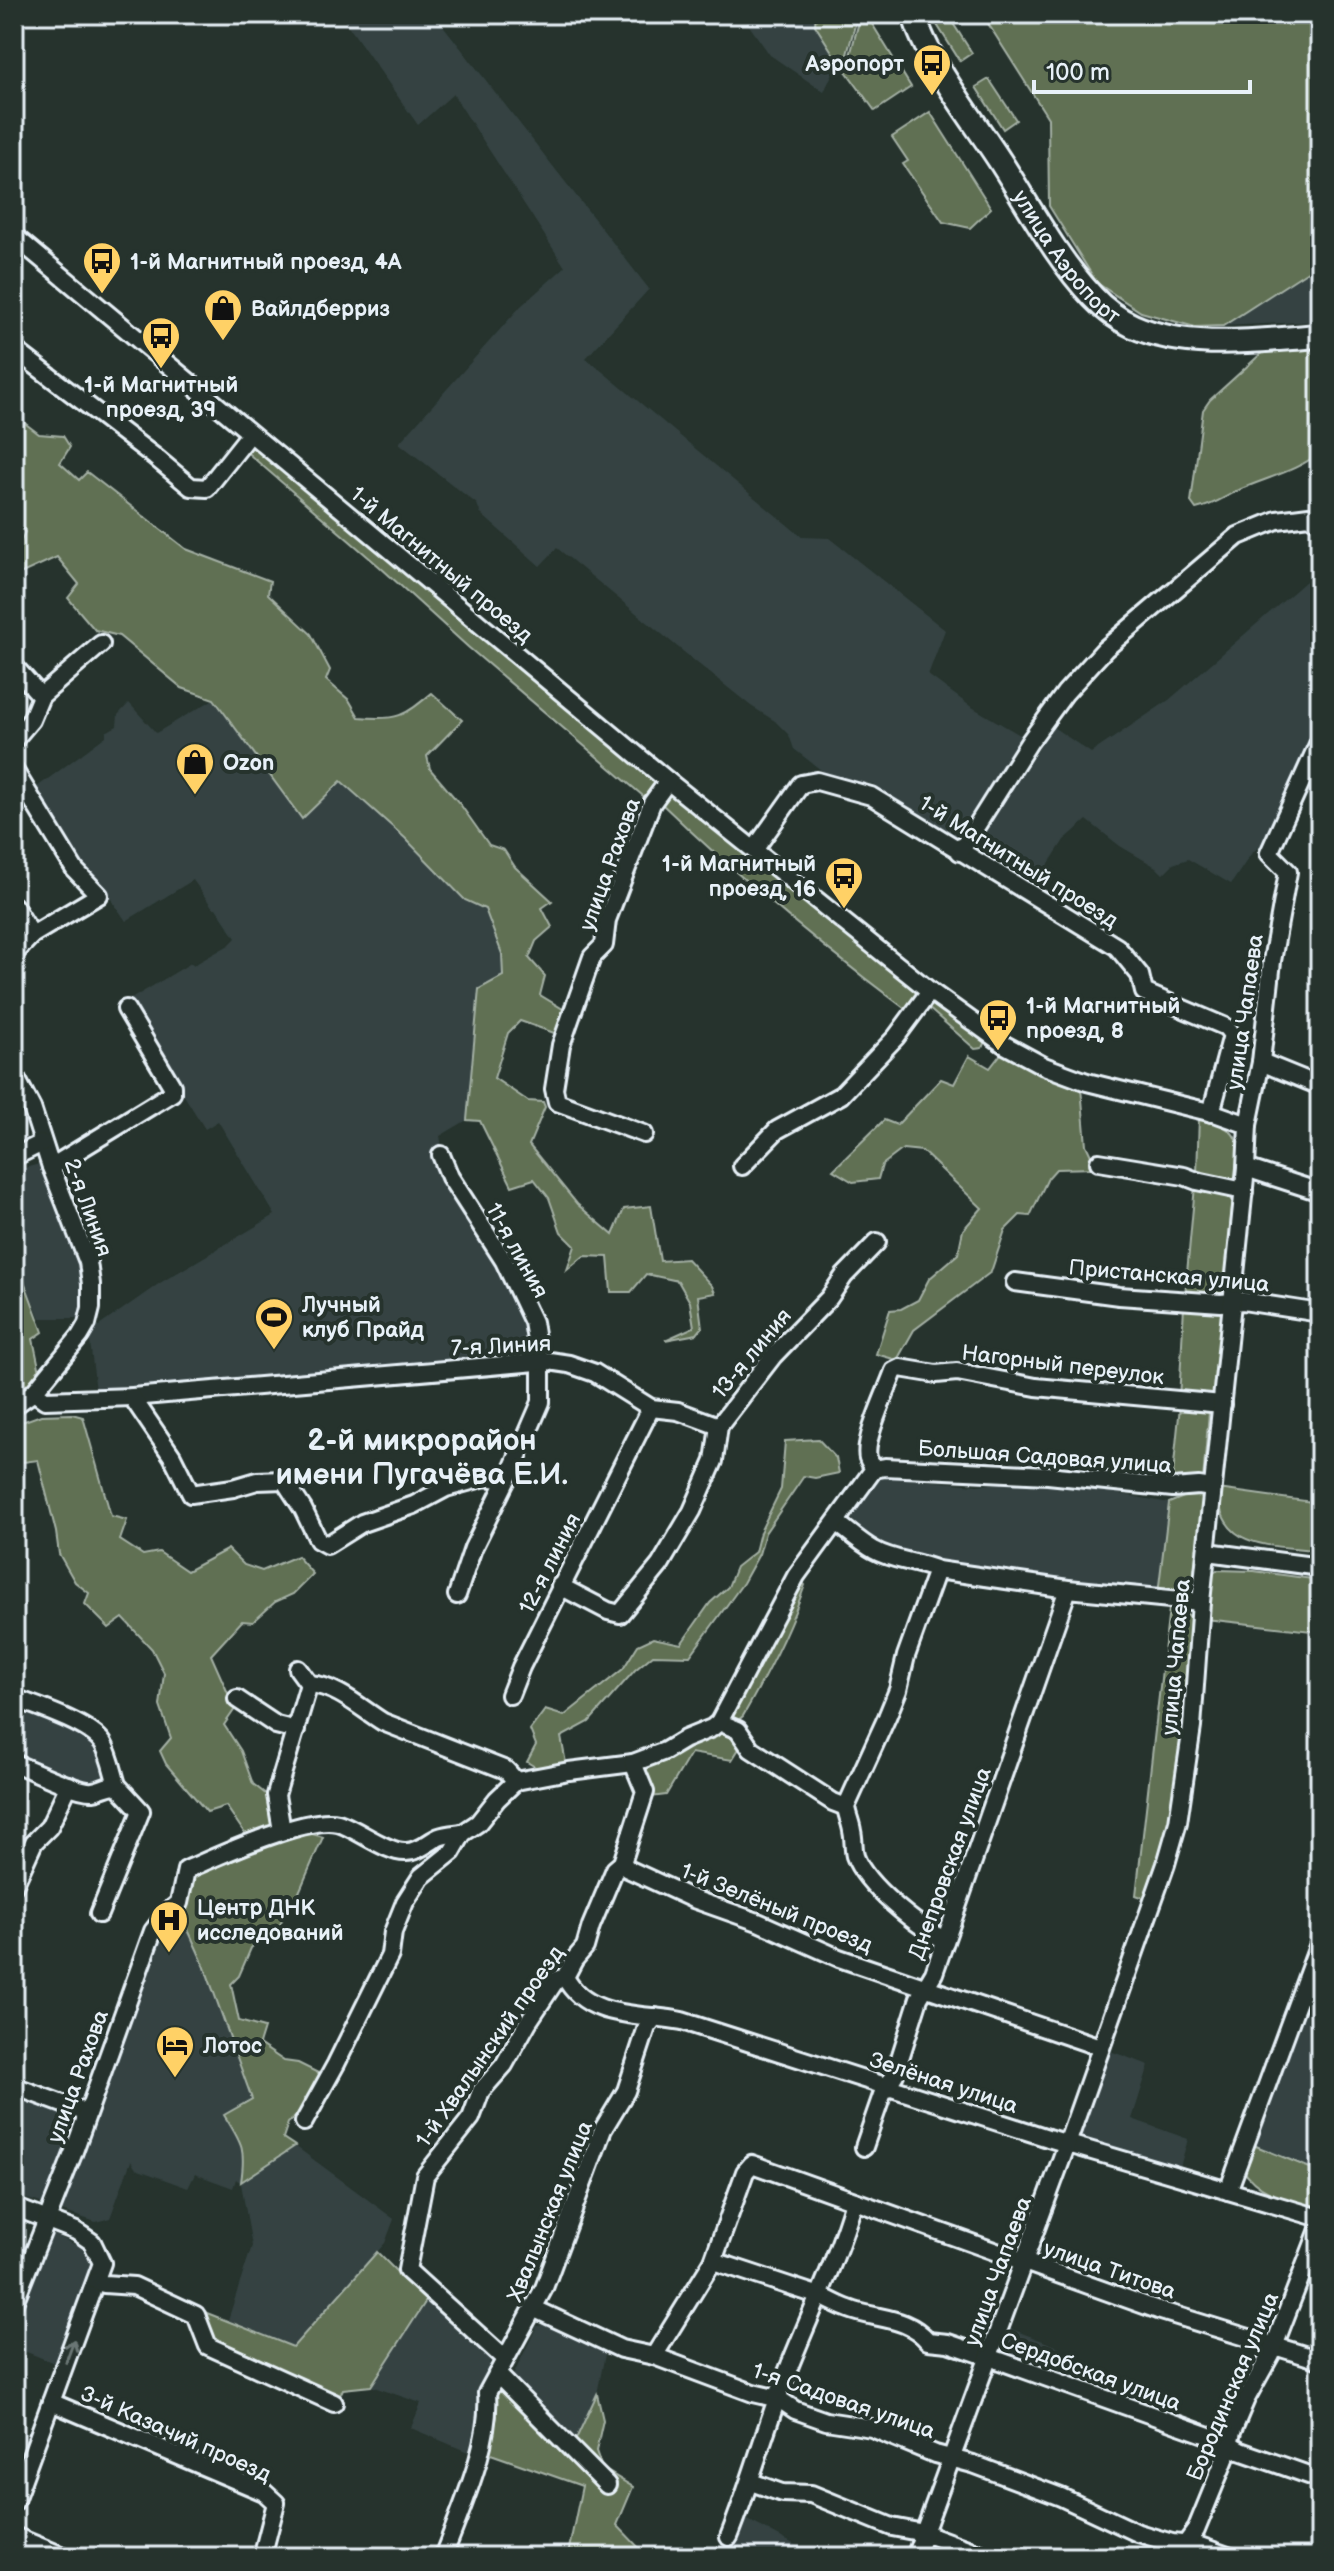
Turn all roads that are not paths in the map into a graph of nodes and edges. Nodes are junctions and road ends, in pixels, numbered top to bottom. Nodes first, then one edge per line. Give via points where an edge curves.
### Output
1 (914, 14) edge
2 (14, 236) edge
3 (1320, 336) edge
4 (14, 349) edge
5 (250, 434) junction
6 (1320, 523) edge
7 (101, 644) dead end
8 (14, 666) edge
9 (41, 696) junction
10 (14, 740) edge
11 (1320, 740) edge
12 (14, 770) edge
13 (668, 781) junction
14 (754, 850) junction
15 (960, 852) junction
16 (14, 906) edge
17 (32, 935) junction
18 (14, 954) edge
19 (930, 991) junction
20 (126, 1009) dead end
21 (1261, 1062) junction
22 (14, 1074) edge
23 (1320, 1086) edge
24 (1211, 1113) junction
25 (1248, 1125) junction
26 (644, 1134) dead end
27 (42, 1143) junction
28 (441, 1155) dead end
29 (14, 1157) edge
30 (1099, 1162) dead end
31 (742, 1166) dead end
32 (51, 1167) junction
33 (1246, 1168) junction
34 (1244, 1191) junction
35 (1320, 1192) edge
36 (877, 1242) dead end
37 (1015, 1282) dead end
38 (1232, 1303) junction
39 (1320, 1313) edge
40 (538, 1361) junction
41 (34, 1392) junction
42 (132, 1397) junction
43 (1222, 1404) junction
44 (14, 1406) edge
45 (651, 1408) junction
46 (719, 1426) junction
47 (874, 1469) junction
48 (506, 1480) junction
49 (1212, 1488) junction
50 (836, 1522) junction
51 (1208, 1552) junction
52 (1320, 1567) edge
53 (937, 1570) junction
54 (560, 1586) junction
55 (1068, 1589) junction
56 (457, 1595) dead end
57 (1201, 1602) junction
58 (298, 1669) dead end
59 (309, 1684) junction
60 (510, 1695) dead end
61 (14, 1698) edge
62 (237, 1699) dead end
63 (719, 1722) junction
64 (296, 1730) junction
65 (14, 1763) edge
66 (633, 1763) junction
67 (516, 1781) junction
68 (69, 1785) junction
69 (117, 1785) junction
70 (846, 1807) junction
71 (463, 1833) junction
72 (277, 1834) junction
73 (622, 1863) junction
74 (14, 1886) edge
75 (99, 1914) dead end
76 (945, 1940) junction
77 (1320, 1941) edge
78 (565, 1977) junction
79 (927, 1987) junction
80 (655, 2017) junction
81 (1100, 2047) junction
82 (14, 2086) edge
83 (889, 2087) junction
84 (87, 2113) junction
85 (304, 2122) dead end
86 (1067, 2144) junction
87 (864, 2147) dead end
88 (1228, 2191) junction
89 (854, 2201) junction
90 (14, 2207) edge
91 (1320, 2218) edge
92 (45, 2220) junction
93 (1320, 2227) edge
94 (713, 2261) junction
95 (1022, 2262) junction
96 (96, 2281) junction
97 (818, 2296) junction
98 (14, 2303) edge
99 (535, 2309) junction
100 (1274, 2345) junction
101 (654, 2356) junction
102 (989, 2357) junction
103 (1320, 2360) edge
104 (501, 2366) junction
105 (779, 2399) junction
106 (51, 2402) junction
107 (334, 2403) dead end
108 (1230, 2446) junction
109 (952, 2458) junction
110 (1320, 2479) edge
111 (751, 2482) junction
112 (607, 2485) dead end
113 (14, 2503) edge
114 (924, 2533) junction
115 (14, 2536) edge
116 (729, 2537) dead end
117 (1181, 2550) edge
118 (65, 2557) edge
119 (262, 2557) edge
120 (443, 2557) edge
121 (915, 2557) edge
122 (989, 2557) edge
123 (1231, 2557) edge

1 - 3 main road, улица Аэропорт via 945,77 1047,234 1109,311 1133,326 1198,340
2 - 5 street, 1-й Магнитный проезд
4 - 5 street via 191,487 207,488
5 - 13 street, 1-й Магнитный проезд
6 - 15 street via 1309,516 1277,520 1238,536 1115,640 1065,693
7 - 9 street
8 - 9 street
9 - 10 street via 31,720
11 - 21 street, улица Чапаева via 1269,853 1288,872
12 - 17 street via 75,870 99,895
13 - 14 street, 1-й Магнитный проезд
13 - 26 street, улица Рахова via 652,803 607,920 604,945 592,957 561,1045 554,1089 557,1102
14 - 15 street, 1-й Магнитный проезд via 801,784 817,781 871,796
14 - 19 street, 1-й Магнитный проезд
15 - 24 street, 1-й Магнитный проезд via 1117,947 1140,975 1144,992 1226,1027 1232,1035
16 - 17 street
17 - 18 street
19 - 24 street, 1-й Магнитный проезд via 1044,1066
19 - 31 street via 896,1037 841,1095 777,1130
20 - 32 street via 172,1093
21 - 23 street
21 - 25 street, улица Чапаева
22 - 27 street, 2-я Линия
24 - 25 street, 1-й Магнитный проезд
25 - 33 street, улица Чапаева
27 - 29 street
27 - 32 street, 2-я Линия
28 - 40 street, 11-я линия via 522,1298 533,1322
30 - 34 street
32 - 41 street, 2-я Линия via 88,1262 91,1308 80,1336
33 - 34 street, улица Чапаева
33 - 35 street
34 - 38 street, улица Чапаева
36 - 46 street, 13-я линия via 773,1356
37 - 38 street, Пристанская улица
38 - 39 street, Пристанская улица
38 - 43 street, улица Чапаева
40 - 42 street, 7-я Линия
40 - 45 street, 7-я Линия via 595,1373
40 - 48 street, 11-я линия via 541,1402
41 - 42 street, 7-я Линия via 45,1400
41 - 44 street, 2-я Линия
42 - 48 street via 191,1494 284,1480 318,1540 327,1545 362,1523 446,1488 486,1477
43 - 47 street, Нагорный переулок via 900,1368 894,1371 871,1433 868,1459
43 - 49 street, улица Чапаева
45 - 46 street, 7-я Линия via 678,1411
45 - 54 street, 12-я линия
46 - 54 street, 13-я линия via 714,1461 692,1511 660,1565 620,1614
47 - 49 street, Большая Садовая улица
47 - 50 street
48 - 56 street, 11-я линия
49 - 51 street, улица Чапаева
50 - 53 street via 875,1551
50 - 63 street via 796,1576
51 - 52 street
51 - 57 street, улица Чапаева
53 - 55 street
53 - 70 street via 898,1690
54 - 60 street, 12-я линия
55 - 57 street
55 - 76 street, Днепровская улица
57 - 81 street, улица Чапаева via 1192,1727 1178,1822
58 - 59 street
59 - 64 street
59 - 67 street via 356,1702 383,1722 506,1770
61 - 69 street via 96,1736
62 - 64 street via 276,1725
63 - 66 street
63 - 70 street via 738,1730 751,1749
64 - 72 street via 276,1795
65 - 68 street
66 - 67 street
66 - 73 street, 1-й Хвалынский проезд via 645,1792
67 - 71 street
68 - 69 street via 92,1791
68 - 74 street
69 - 75 street via 141,1811
70 - 76 street via 854,1854 864,1873
71 - 72 street via 442,1835 402,1853 340,1823 322,1821
71 - 85 street via 405,1902 390,1955
72 - 84 street, улица Рахова via 186,1870 179,1903 153,1931
73 - 78 street, 1-й Хвалынский проезд via 610,1879 585,1947
73 - 79 street, 1-й Зелёный проезд via 693,1899
76 - 79 street, Днепровская улица
77 - 88 street
78 - 80 street, Зелёная улица via 589,2004
78 - 104 street, 1-й Хвалынский проезд via 556,1980 504,2065 481,2091 471,2118 425,2176 407,2270
79 - 81 street, 1-й Зелёный проезд
79 - 83 street, Днепровская улица
80 - 83 street, Зелёная улица
80 - 99 street, Хвалынская улица via 626,2091 603,2129
81 - 86 street, улица Чапаева
82 - 84 street
83 - 86 street, Зелёная улица
83 - 87 street, Днепровская улица
84 - 92 street, улица Рахова
86 - 88 street, Зелёная улица
86 - 95 street, улица Чапаева
88 - 91 street, Зелёная улица
89 - 94 street, улица Титова via 752,2164
89 - 95 street, улица Титова
89 - 97 street
90 - 92 street
92 - 96 street via 92,2242 102,2263
92 - 98 street, улица Рахова
93 - 100 street, Бородинская улица
94 - 97 street, Сердобская улица
94 - 101 street
95 - 100 street, улица Титова
95 - 102 street, улица Чапаева
106 -> 96 street
96 - 107 street via 134,2286 196,2315 208,2346
97 - 102 street, Сердобская улица via 865,2315 906,2323 928,2341
97 - 105 street
99 - 101 street, 1-я Садовая улица via 621,2349
99 - 104 street, Хвалынская улица
100 - 103 street, улица Титова
100 - 108 street, Бородинская улица via 1246,2399
101 - 105 street, 1-я Садовая улица
102 - 108 street, Сердобская улица
102 - 109 street, улица Чапаева
104 - 112 street
104 - 120 street, Хвалынская улица via 487,2393 476,2465
105 - 109 street, 1-я Садовая улица via 826,2421 872,2428
105 - 111 street
106 - 113 street
106 - 119 street, 3-й Казачий проезд via 264,2492 276,2503
108 - 110 street, Сердобская улица
108 - 117 street, Бородинская улица via 1196,2530
109 - 114 street, улица Чапаева
109 - 117 street, 1-я Садовая улица via 1061,2497
111 - 114 street via 782,2493 811,2494 892,2527
111 - 116 street
114 - 121 street, улица Чапаева
114 - 122 street
115 - 118 street
117 - 123 street, 1-я Садовая улица

